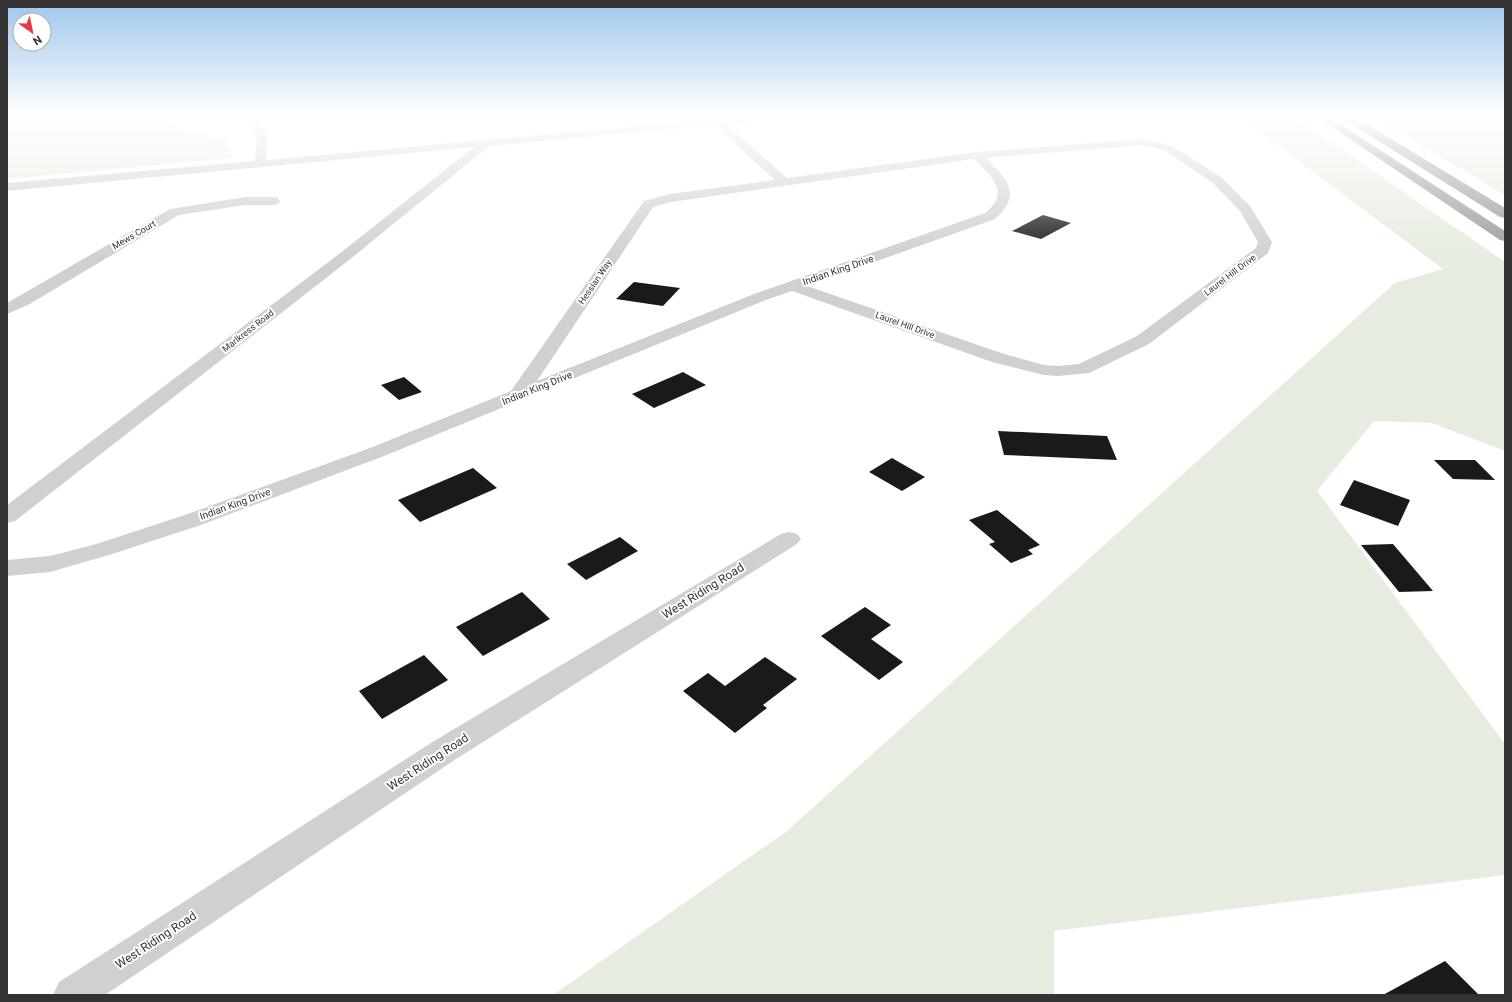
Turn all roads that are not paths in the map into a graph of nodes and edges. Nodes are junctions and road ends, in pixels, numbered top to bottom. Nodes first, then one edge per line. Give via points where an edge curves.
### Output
1 (260, 164) edge
2 (460, 164) edge
3 (764, 164) edge
4 (914, 164) edge
5 (985, 164) edge
6 (1192, 164) edge
7 (1393, 164) edge
8 (1424, 164) edge
9 (784, 182) junction
10 (7, 187) edge
11 (688, 194) joint
12 (274, 201) dead end
13 (1505, 214) edge
14 (1505, 237) edge
15 (793, 286) junction
16 (7, 309) edge
17 (518, 395) junction
18 (7, 516) edge
19 (789, 539) dead end
20 (7, 568) edge
21 (72, 995) edge

1 - 10 street
2 - 18 street, Marlkress Road via 344,257
3 - 9 street
4 - 9 street, Laurel Hill Drive
5 - 15 street, Indian King Drive via 1003,185 1005,195 999,210 990,216
6 - 15 street, Laurel Hill Drive via 1217,180 1245,209 1265,242 1263,250 1144,340 1083,368 1044,370 998,358
7 - 14 highway
8 - 13 highway
9 - 11 street, Laurel Hill Drive
11 - 17 street, Hessian Way via 648,204
12 - 16 street, Mews Court via 245,201 175,212
15 - 17 street, Indian King Drive
17 - 20 street, Indian King Drive via 377,452 190,521 50,564
19 - 21 street, West Riding Road via 445,750

